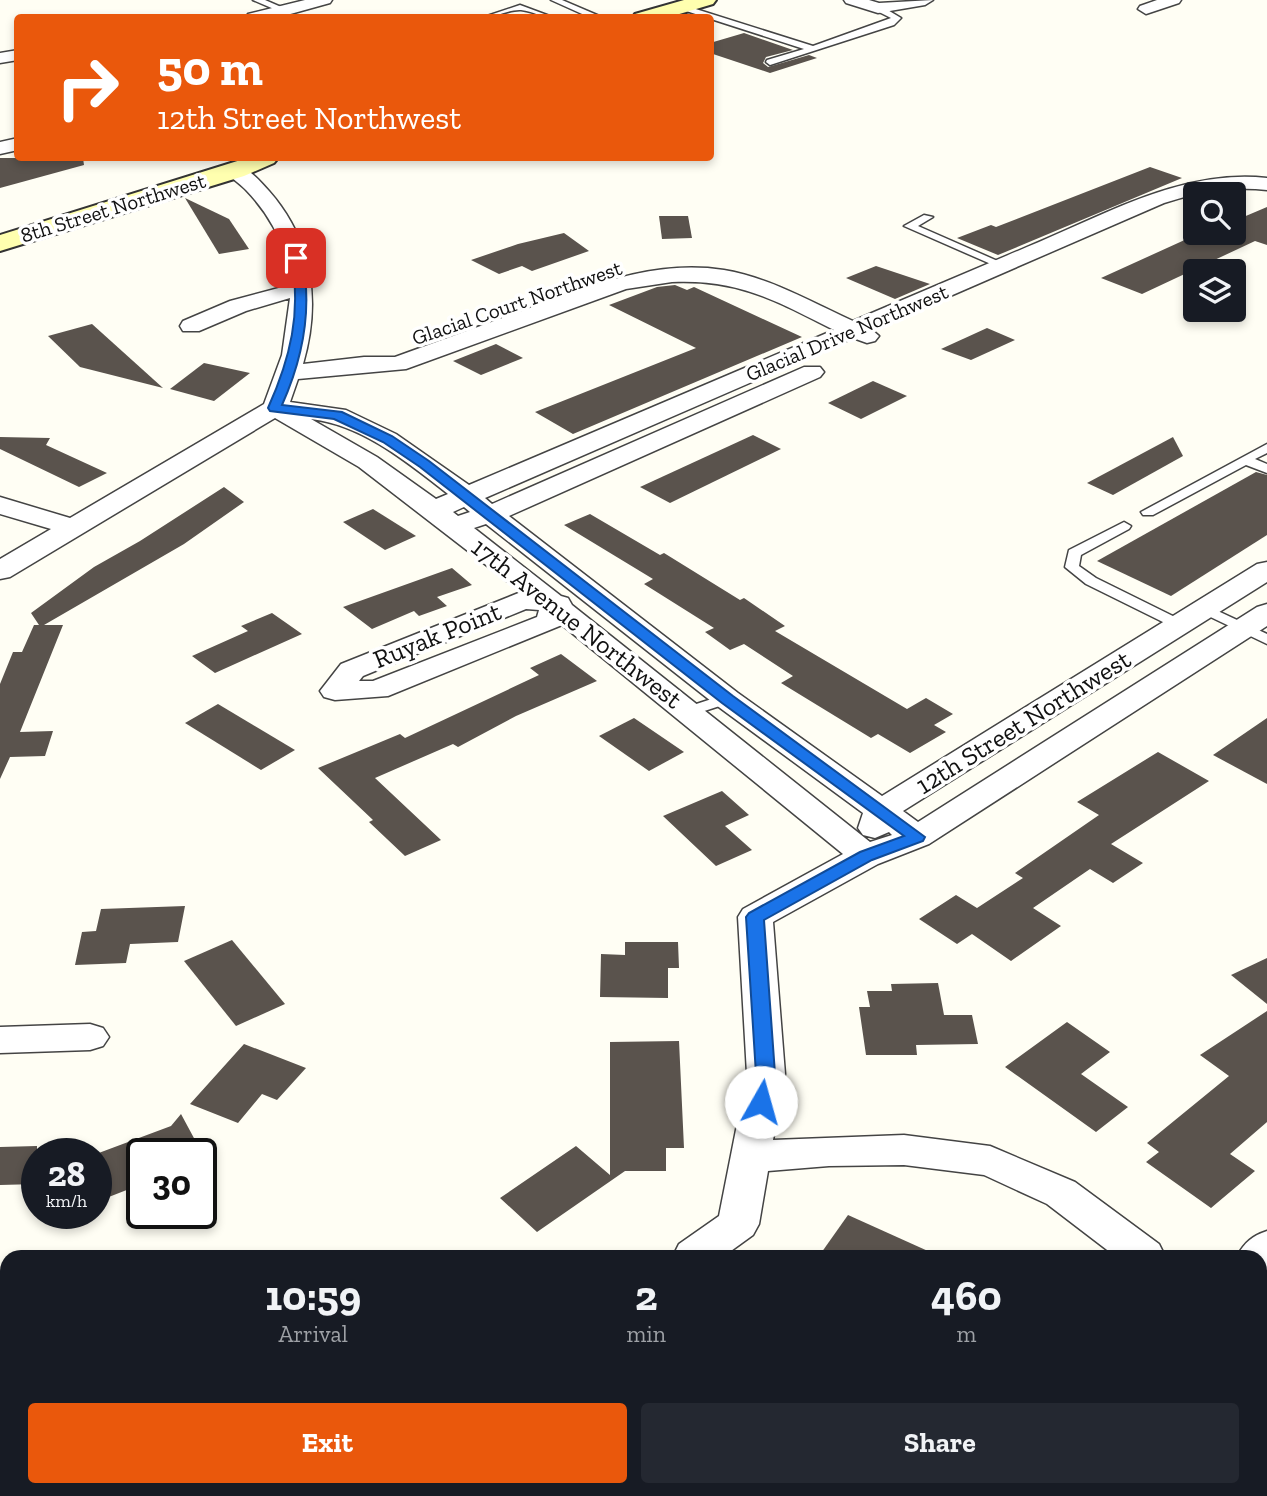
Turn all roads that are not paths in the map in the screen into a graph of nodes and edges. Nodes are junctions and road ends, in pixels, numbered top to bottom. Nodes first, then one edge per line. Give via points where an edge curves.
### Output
1 (257, 0) edge
2 (324, 0) edge
3 (555, 0) edge
4 (706, 0) edge
5 (852, 0) edge
6 (925, 0) edge
7 (1173, 0) edge
8 (683, 7) junction
9 (878, 8) junction
10 (1146, 9) dead end
11 (284, 10) junction
12 (269, 14) edge
13 (498, 14) edge
14 (540, 14) edge
15 (590, 14) edge
16 (657, 14) edge
17 (705, 14) edge
18 (714, 17) edge
19 (813, 49) junction
20 (770, 62) dead end
21 (259, 161) edge
22 (235, 171) junction
23 (1267, 184) edge
24 (1246, 197) edge
25 (1267, 198) edge
26 (1183, 208) edge
27 (928, 218) dead end
28 (0, 243) edge
29 (1004, 266) junction
30 (303, 288) junction
31 (191, 326) dead end
32 (881, 330) junction
33 (854, 331) junction
34 (364, 364) junction
35 (289, 373) junction
36 (275, 408) junction
37 (1267, 449) edge
38 (1246, 460) junction
39 (1267, 469) edge
40 (0, 505) edge
41 (480, 506) junction
42 (1149, 512) dead end
43 (444, 518) junction
44 (1124, 526) dead end
45 (71, 527) junction
46 (1267, 570) edge
47 (0, 571) edge
48 (589, 592) junction
49 (555, 605) junction
50 (1192, 617) junction
51 (1259, 627) edge
52 (727, 699) junction
53 (689, 711) junction
54 (880, 811) junction
55 (917, 837) junction
56 (866, 856) junction
57 (90, 1037) dead end
58 (0, 1040) edge
59 (750, 1157) junction
60 (702, 1250) edge
61 (1136, 1250) edge

1 - 11 lane
2 - 11 street
3 - 15 lane
4 - 8 street
5 - 9 street
6 - 9 street
7 - 10 street
8 - 16 street
8 - 17 lane
9 - 19 lane via 897,18
11 - 12 street
13 - 14 lane via 520,7
18 - 19 lane
19 - 20 lane
21 - 22 street, 8th Street Northwest
22 - 28 street, 8th Street Northwest
22 - 30 street via 247,177 287,229
23 - 29 street, Glacial Drive Northwest via 1200,184
24 - 25 street
26 - 32 street via 908,330
27 - 29 lane via 908,226
29 - 32 street, Glacial Drive Northwest
30 - 31 street via 238,306
30 - 35 street
32 - 33 street, Glacial Drive Northwest
32 - 34 street, Glacial Court Northwest via 781,277 743,265 691,260 638,262 588,275 375,352
32 - 41 street
33 - 34 street via 759,286 724,276 650,276 586,294 398,364
33 - 41 street, Glacial Drive Northwest
34 - 35 street, Glacial Court Northwest
35 - 36 street
36 - 41 street via 337,415 387,439
36 - 43 street, 17th Avenue Northwest via 368,462
36 - 45 street
37 - 38 lane
38 - 39 lane
38 - 42 lane
40 - 45 street
41 - 43 street
41 - 48 street
43 - 49 street, 17th Avenue Northwest
44 - 50 lane via 1074,553 1072,566 1091,581
45 - 47 street
46 - 50 street, 12th Street Northwest
48 - 49 street
48 - 52 street
49 - 49 street, Ruyak Point via 523,600 352,670 334,691 377,690 550,622
49 - 53 street, 17th Avenue Northwest
50 - 51 lane
50 - 54 street, 12th Street Northwest
51 - 55 street
52 - 53 lane
52 - 54 street
53 - 56 street, 17th Avenue Northwest
54 - 55 street
54 - 56 street
55 - 56 street
56 - 59 street via 755,917 765,1074
57 - 58 street
59 - 60 street via 738,1224
59 - 61 street via 904,1150 990,1161 1061,1193

